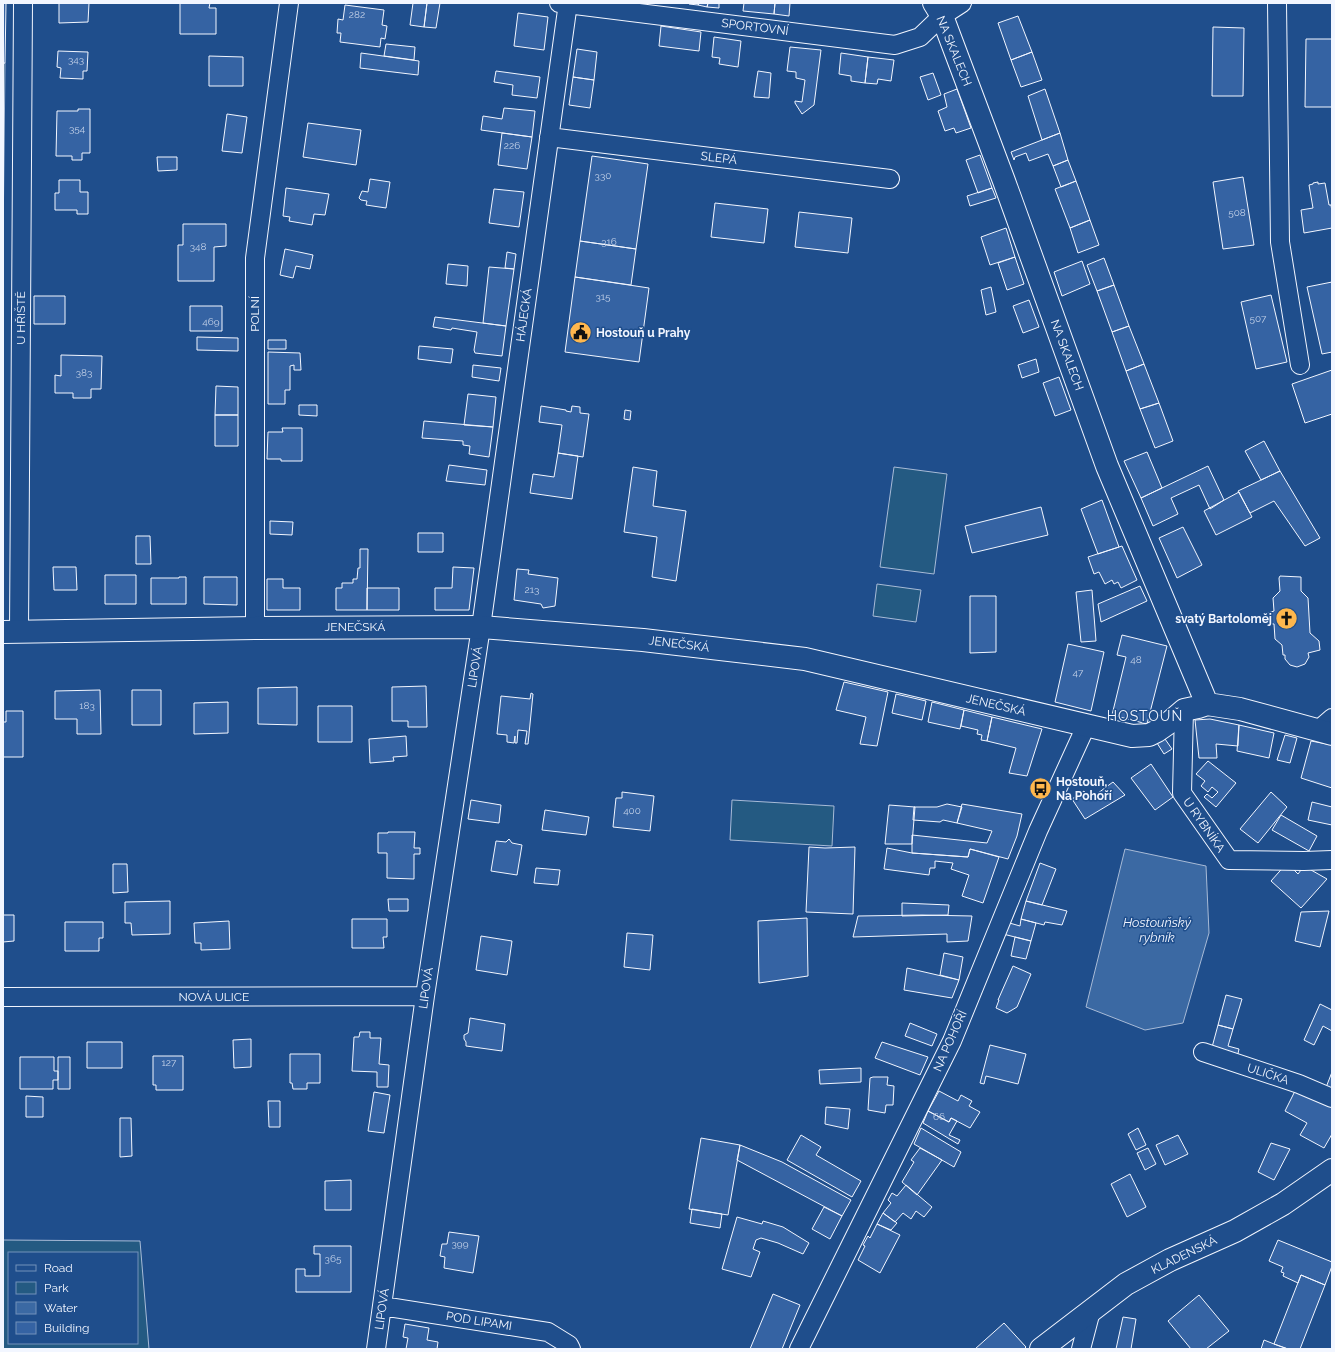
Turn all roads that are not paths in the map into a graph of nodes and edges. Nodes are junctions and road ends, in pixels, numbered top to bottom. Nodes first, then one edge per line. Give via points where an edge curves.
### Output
1 (23, 3) edge
2 (290, 3) edge
3 (565, 3) edge
4 (962, 3) edge
5 (1278, 3) edge
6 (938, 10) edge
7 (549, 137) junction
8 (890, 179) dead end
9 (1300, 365) dead end
10 (481, 627) junction
11 (255, 628) junction
12 (11, 632) edge
13 (1207, 704) junction
14 (1184, 710) junction
15 (1086, 726) junction
16 (1327, 728) edge
17 (1332, 860) edge
18 (425, 996) junction
19 (3, 997) edge
20 (1203, 1052) dead end
21 (1332, 1098) edge
22 (1332, 1170) edge
23 (382, 1306) junction
24 (1091, 1311) junction
25 (803, 1347) edge
26 (376, 1349) edge
27 (571, 1349) edge
28 (1041, 1349) edge
29 (1080, 1349) edge

1 - 12 street, U HŘIŠTĚ
2 - 11 street, POLNÍ via 255,258
3 - 6 street, SPORTOVNÍ via 895,45 920,37
3 - 7 street, HÁJECKÁ
4 - 6 street, SPORTOVNÍ
5 - 9 street via 1280,242
6 - 13 street, NA SKALECH via 1004,181 1107,466
7 - 8 street, SLEPÁ
7 - 10 street, HÁJECKÁ
10 - 11 street, JENEČSKÁ
10 - 15 street, JENEČSKÁ via 643,640 805,659
10 - 18 street, LIPOVÁ
11 - 12 street, JENEČSKÁ
13 - 14 street, JENEČSKÁ
13 - 16 street, JENEČSKÁ
14 - 15 street, JENEČSKÁ via 1149,735 1132,736
14 - 17 street, U RYBNÍKA via 1182,793 1229,860
15 - 25 street, NA POHOŘÍ via 1038,831 952,1040
18 - 19 street, NOVÁ ULICE
18 - 23 street, LIPOVÁ
20 - 21 street, ULIČKA via 1299,1084
22 - 24 street, KLADENSKÁ via 1283,1204 1236,1231 1170,1260 1126,1284
23 - 26 street, LIPOVÁ
23 - 27 street, POD LIPAMI via 548,1332
24 - 28 street, KLADENSKÁ
24 - 29 street

